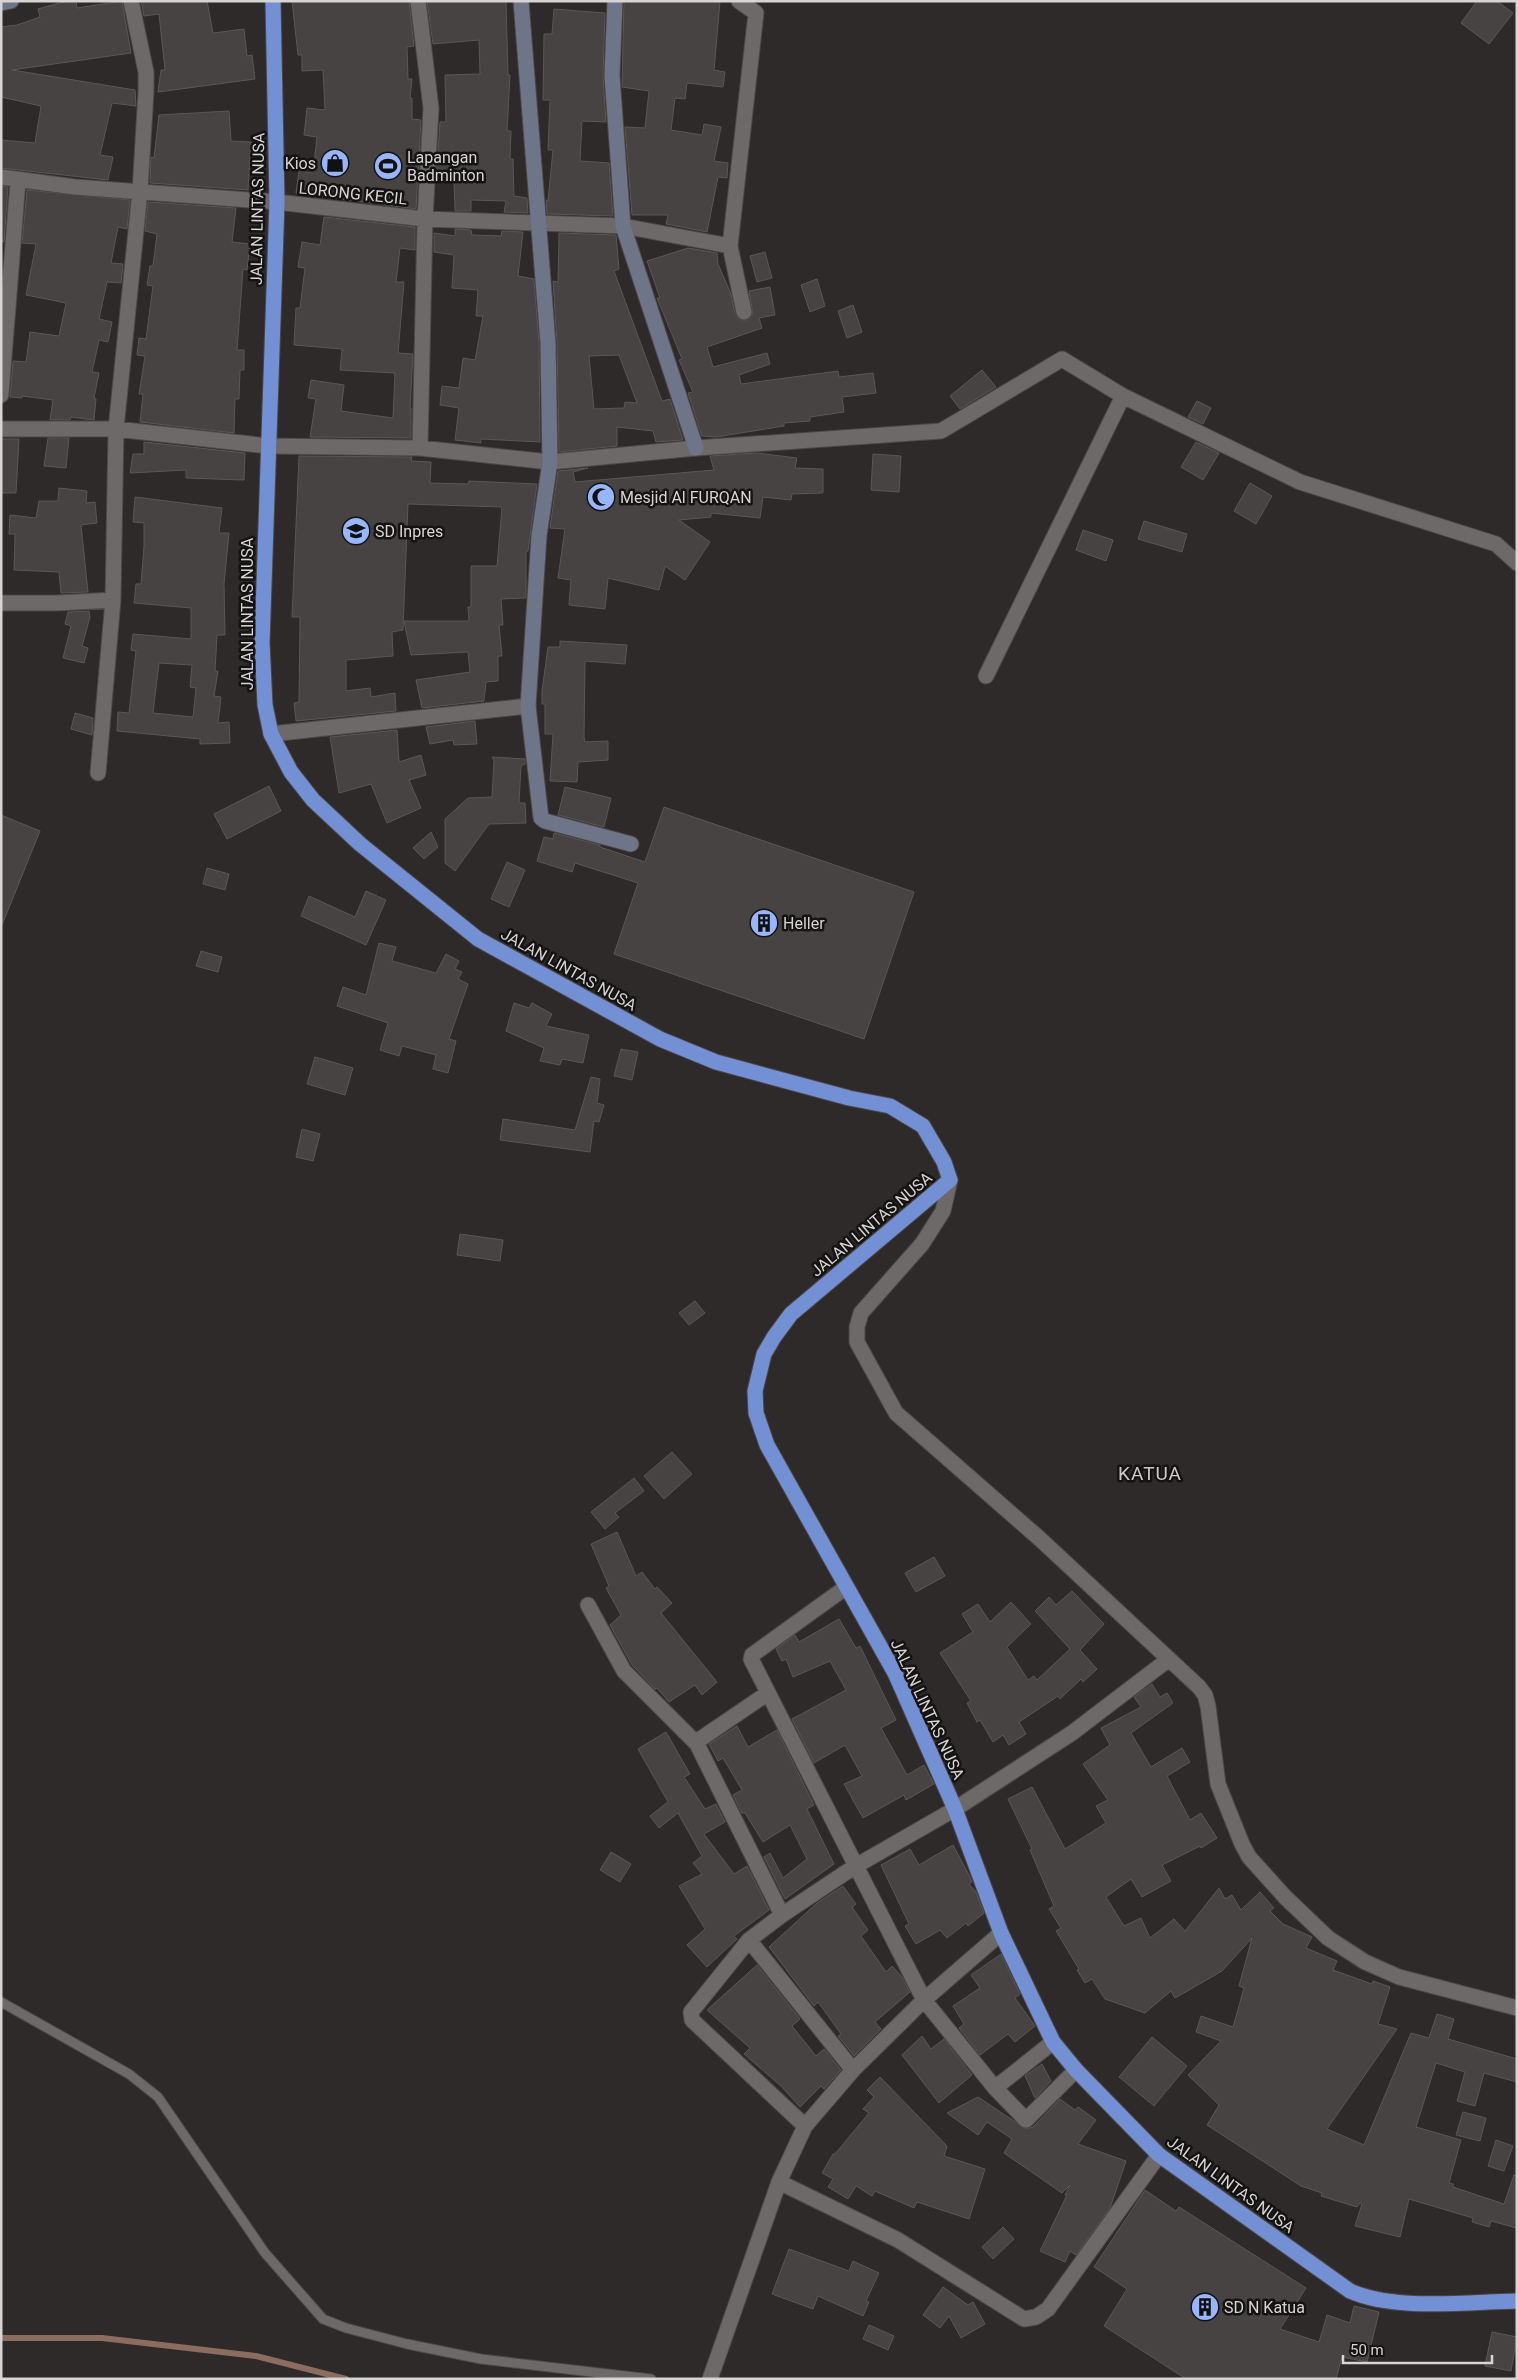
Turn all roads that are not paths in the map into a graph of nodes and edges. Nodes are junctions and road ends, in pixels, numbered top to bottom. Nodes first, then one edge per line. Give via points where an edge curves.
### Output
1 (11, 1) edge
2 (131, 1) edge
3 (273, 1) edge
4 (418, 1) edge
5 (521, 1) edge
6 (616, 1) edge
7 (739, 1) edge
8 (1, 3) edge
9 (1, 177) edge
10 (18, 181) junction
11 (140, 191) junction
12 (277, 202) junction
13 (425, 219) junction
14 (537, 224) junction
15 (623, 226) junction
16 (730, 246) junction
17 (744, 312) dead end
18 (1, 395) edge
19 (1123, 396) junction
20 (1, 429) edge
21 (116, 429) junction
22 (268, 446) junction
23 (420, 448) junction
24 (696, 448) junction
25 (550, 462) junction
26 (1517, 563) edge
27 (113, 600) junction
28 (1, 603) edge
29 (986, 676) dead end
30 (528, 706) junction
31 (271, 734) junction
32 (98, 773) dead end
33 (632, 844) dead end
34 (950, 1180) junction
35 (845, 1588) junction
36 (588, 1605) dead end
37 (1170, 1659) junction
38 (768, 1693) junction
39 (697, 1744) junction
40 (955, 1809) junction
41 (854, 1867) junction
42 (782, 1915) junction
43 (1001, 1933) junction
44 (749, 1940) junction
45 (924, 2000) junction
46 (1, 2002) edge
47 (1517, 2008) edge
48 (1053, 2042) junction
49 (853, 2070) junction
50 (1076, 2070) junction
51 (995, 2088) junction
52 (805, 2126) junction
53 (1159, 2155) junction
54 (779, 2182) junction
55 (1517, 2301) edge
56 (651, 2379) edge
57 (710, 2379) edge

1 - 8 street
2 - 11 street via 146,81
3 - 12 highway, JALAN LINTAS NUSA
4 - 13 street via 431,108
5 - 14 street
6 - 15 street via 612,76
7 - 16 street via 756,13
9 - 10 street, LORONG KECIL
10 - 11 street, LORONG KECIL
10 - 18 street
11 - 12 street, LORONG KECIL
11 - 21 street
12 - 13 street, LORONG KECIL
12 - 22 highway, JALAN LINTAS NUSA
13 - 14 street, LORONG KECIL
13 - 23 street
14 - 15 street, LORONG KECIL
14 - 25 street via 547,333
15 - 16 street, LORONG KECIL
15 - 24 street
16 - 17 street
19 - 24 street via 1062,359 941,431
19 - 26 street via 1300,482 1496,544
19 - 29 street
20 - 21 street
21 - 22 street
21 - 27 street
22 - 23 street
22 - 31 highway, JALAN LINTAS NUSA via 262,643 265,705
23 - 25 street
24 - 25 street
25 - 30 street via 539,536
27 - 28 street
27 - 32 street
30 - 31 street
30 - 33 street via 543,820
31 - 34 highway, JALAN LINTAS NUSA via 291,772 313,800 360,844 478,939 660,1039 716,1062 890,1106 923,1126 944,1162
34 - 35 highway, JALAN LINTAS NUSA via 791,1314 764,1354 759,1370 755,1391 756,1413 767,1445
34 - 37 street via 943,1211 922,1244 861,1312 857,1342 896,1414 1040,1539
35 - 38 street via 752,1655 751,1660
35 - 40 highway, JALAN LINTAS NUSA via 895,1673
36 - 39 street via 624,1671
37 - 40 street via 1072,1733
37 - 47 street via 1205,1695 1218,1784 1246,1851 1284,1897 1328,1938 1365,1962 1399,1977
38 - 39 street
38 - 41 street
39 - 42 street
40 - 41 street
40 - 43 highway, JALAN LINTAS NUSA
41 - 42 street
41 - 45 street
42 - 44 street
43 - 45 street
43 - 48 highway, JALAN LINTAS NUSA
44 - 49 street
44 - 52 street via 691,2012 692,2020
45 - 49 street
45 - 51 street
46 - 56 lane via 129,2074 158,2098 265,2253 323,2319 406,2344 481,2359
48 - 50 highway, JALAN LINTAS NUSA
48 - 51 street
49 - 52 street
50 - 51 street via 1026,2120
50 - 53 highway, JALAN LINTAS NUSA
52 - 54 street
53 - 54 street via 1048,2309 1036,2317 1024,2319 898,2240
53 - 55 highway, JALAN LINTAS NUSA via 1350,2291 1366,2298 1390,2303
54 - 57 street

